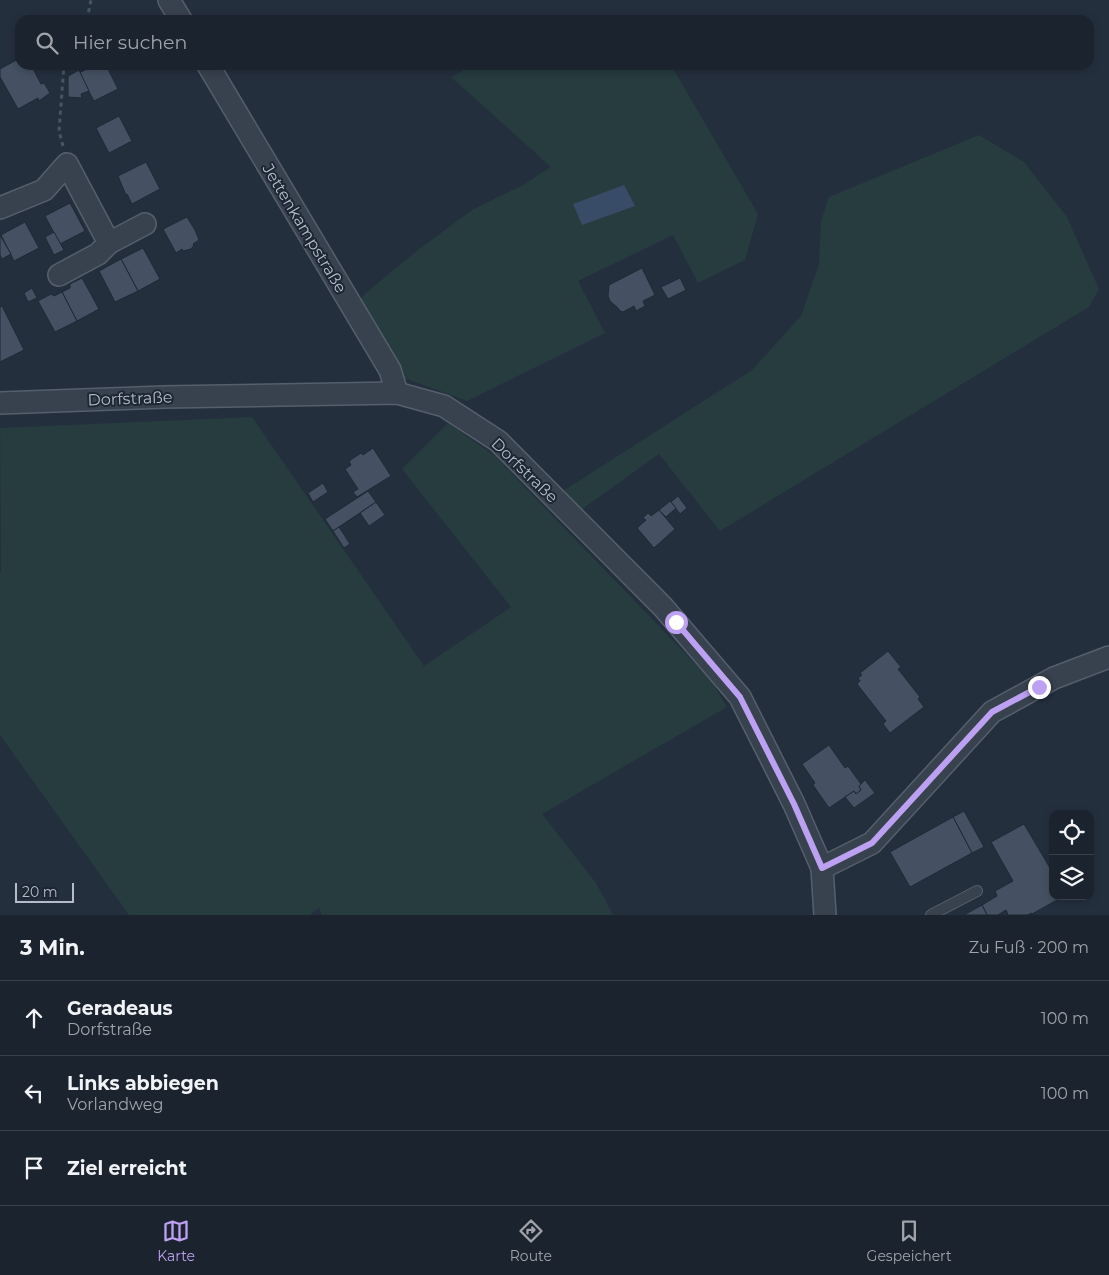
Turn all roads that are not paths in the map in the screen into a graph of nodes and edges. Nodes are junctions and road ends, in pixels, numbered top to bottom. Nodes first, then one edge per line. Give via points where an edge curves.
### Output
1 (169, 0) edge
2 (178, 15) edge
3 (211, 70) edge
4 (0, 208) edge
5 (145, 224) dead end
6 (109, 243) junction
7 (59, 275) dead end
8 (397, 393) junction
9 (0, 403) edge
10 (1109, 658) edge
11 (822, 868) junction
12 (977, 891) dead end
13 (825, 915) edge
14 (930, 915) edge

1 - 2 street
3 - 8 street, Jettenkampstraße via 390,370
4 - 6 street via 44,190 67,164
5 - 6 street
6 - 7 street via 98,254
8 - 9 street, Dorfstraße
8 - 11 street, Dorfstraße via 444,406 498,441 663,607 740,697
10 - 11 street via 1054,678 992,712 872,843
11 - 13 street, Dorfstraße
12 - 14 lane

